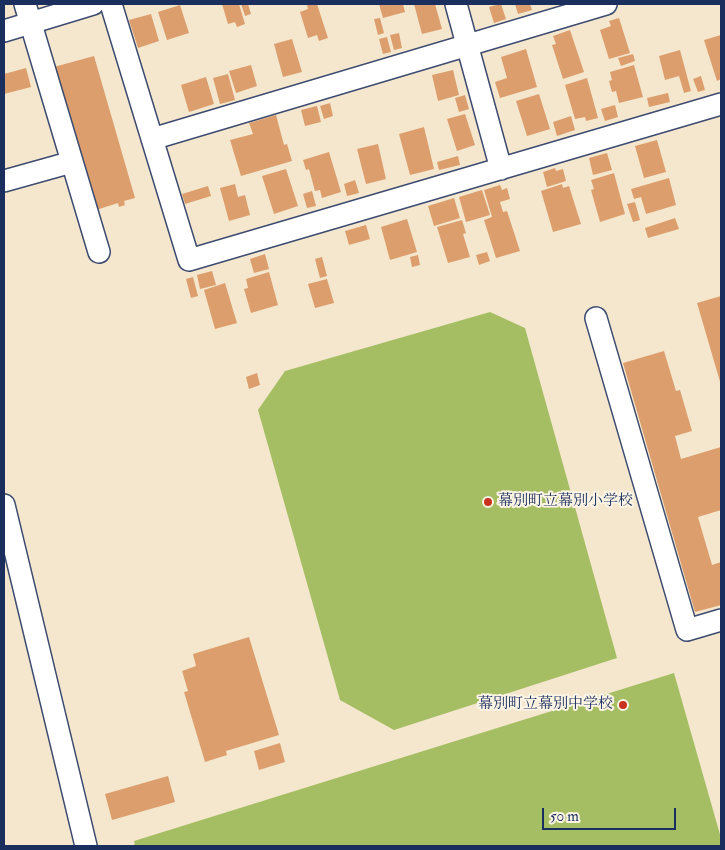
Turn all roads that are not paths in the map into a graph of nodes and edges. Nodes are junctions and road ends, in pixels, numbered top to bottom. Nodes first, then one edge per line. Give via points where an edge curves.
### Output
1 (94, 4) edge
2 (111, 4) edge
3 (456, 4) edge
4 (606, 4) edge
5 (28, 13) edge
6 (4, 30) edge
7 (467, 46) junction
8 (721, 104) edge
9 (152, 139) junction
10 (72, 162) junction
11 (501, 169) junction
12 (4, 181) edge
13 (99, 252) dead end
14 (596, 318) dead end
15 (4, 505) edge
16 (721, 620) edge
17 (86, 846) edge

1 - 5 street
2 - 9 street
3 - 7 street
4 - 7 street
5 - 6 street
5 - 10 street
7 - 9 street
7 - 11 street
8 - 11 street
9 - 11 street via 189,260
10 - 12 street
10 - 13 street
14 - 16 street via 687,630
15 - 17 street

